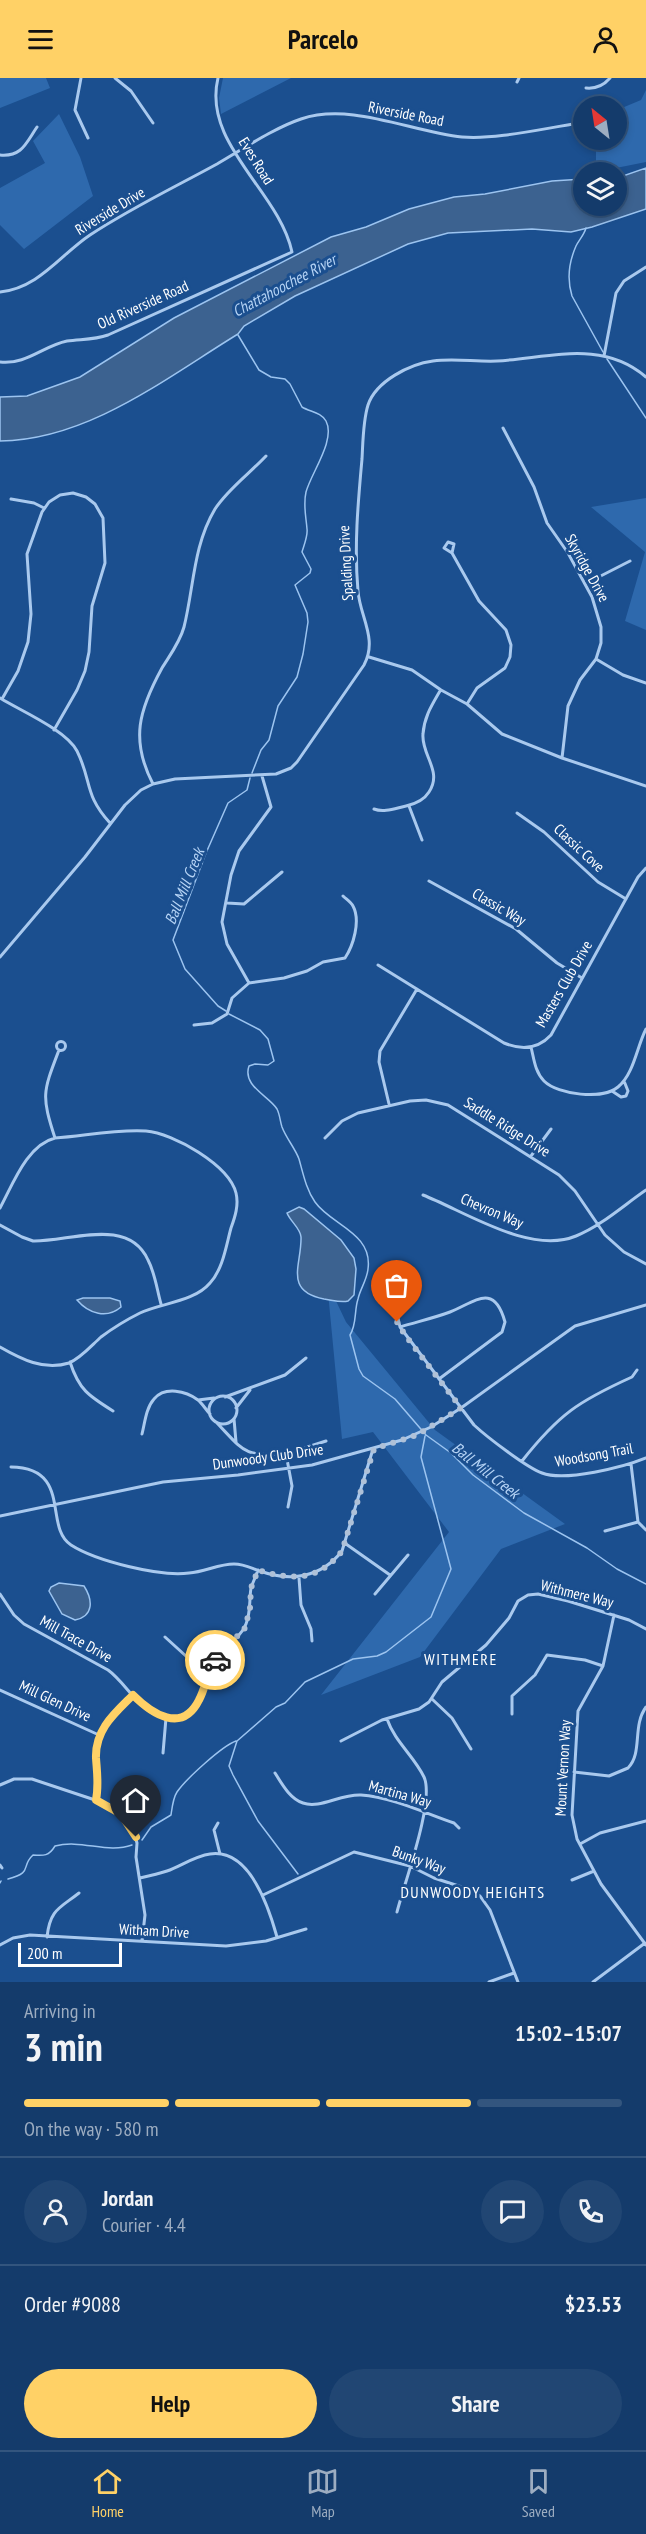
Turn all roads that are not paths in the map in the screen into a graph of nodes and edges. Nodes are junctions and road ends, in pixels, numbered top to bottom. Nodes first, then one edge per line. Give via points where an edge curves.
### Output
1 (81, 78) edge
2 (115, 78) edge
3 (218, 78) edge
4 (610, 78) edge
5 (586, 88) dead end
6 (153, 123) dead end
7 (573, 124) edge
8 (37, 127) dead end
9 (88, 138) dead end
10 (236, 153) junction
11 (0, 155) edge
12 (292, 252) joint
13 (646, 267) edge
14 (0, 292) edge
15 (604, 356) junction
16 (0, 362) edge
17 (646, 377) edge
18 (503, 428) dead end
19 (266, 456) dead end
20 (11, 499) dead end
21 (44, 508) junction
22 (452, 553) dead end
23 (630, 561) dead end
24 (585, 584) junction
25 (369, 657) junction
26 (596, 659) junction
27 (646, 683) edge
28 (441, 690) junction
29 (1, 698) edge
30 (467, 704) junction
31 (54, 730) junction
32 (562, 758) junction
33 (262, 775) junction
34 (153, 784) junction
35 (646, 786) edge
36 (409, 806) junction
37 (374, 808) dead end
38 (517, 813) dead end
39 (110, 823) junction
40 (422, 840) dead end
41 (646, 868) edge
42 (282, 872) dead end
43 (429, 881) dead end
44 (343, 896) dead end
45 (626, 899) junction
46 (226, 903) junction
47 (0, 957) edge
48 (378, 965) dead end
49 (582, 978) junction
50 (249, 983) junction
51 (417, 989) junction
52 (194, 1025) dead end
53 (646, 1029) edge
54 (531, 1047) junction
55 (59, 1050) dead end
56 (624, 1081) junction
57 (612, 1091) junction
58 (389, 1105) junction
59 (551, 1129) dead end
60 (55, 1138) junction
61 (325, 1138) dead end
62 (531, 1156) junction
63 (646, 1190) edge
64 (423, 1195) dead end
65 (0, 1208) edge
66 (597, 1224) junction
67 (0, 1225) edge
68 (646, 1264) edge
69 (400, 1275) dead end
70 (161, 1304) junction
71 (646, 1305) edge
72 (400, 1327) junction
73 (0, 1347) edge
74 (306, 1358) dead end
75 (70, 1362) junction
76 (637, 1370) dead end
77 (439, 1379) junction
78 (251, 1388) junction
79 (225, 1397) junction
80 (216, 1398) junction
81 (198, 1400) junction
82 (236, 1408) junction
83 (461, 1408) junction
84 (113, 1411) dead end
85 (210, 1414) junction
86 (234, 1418) junction
87 (216, 1422) junction
88 (142, 1434) dead end
89 (326, 1441) dead end
90 (236, 1443) junction
91 (374, 1449) junction
92 (286, 1454) junction
93 (646, 1458) edge
94 (522, 1461) junction
95 (631, 1464) junction
96 (10, 1467) dead end
97 (288, 1469) junction
98 (56, 1504) junction
99 (288, 1507) dead end
100 (0, 1516) edge
101 (638, 1522) junction
102 (646, 1530) edge
103 (605, 1532) dead end
104 (346, 1544) junction
105 (408, 1555) dead end
106 (258, 1570) junction
107 (390, 1575) junction
108 (298, 1578) junction
109 (0, 1594) edge
110 (375, 1594) dead end
111 (614, 1616) junction
112 (646, 1629) edge
113 (165, 1637) dead end
114 (312, 1641) dead end
115 (603, 1666) junction
116 (210, 1667) junction
117 (0, 1690) edge
118 (133, 1695) junction
119 (432, 1699) junction
120 (646, 1707) edge
121 (512, 1714) dead end
122 (166, 1718) junction
123 (387, 1718) junction
124 (99, 1735) junction
125 (341, 1741) dead end
126 (471, 1749) dead end
127 (163, 1753) dead end
128 (574, 1772) junction
129 (275, 1773) dead end
130 (0, 1785) edge
131 (96, 1800) junction
132 (424, 1813) junction
133 (646, 1821) edge
134 (218, 1823) dead end
135 (459, 1828) dead end
136 (580, 1844) junction
137 (220, 1854) junction
138 (410, 1866) junction
139 (594, 1871) junction
140 (140, 1878) junction
141 (572, 1880) dead end
142 (80, 1893) dead end
143 (263, 1895) junction
144 (396, 1911) dead end
145 (306, 1929) dead end
146 (47, 1936) junction
147 (277, 1937) junction
148 (142, 1941) junction
149 (645, 1944) edge
150 (0, 1946) edge
151 (514, 1973) junction
152 (489, 1982) edge
153 (518, 1982) edge
154 (593, 1982) edge

1 - 9 street via 75,110
2 - 6 street via 131,91
3 - 10 street, Eves Road via 218,117
4 - 5 street via 597,87
7 - 10 street, Riverside Road via 470,137 325,114 298,120
8 - 11 street via 19,153
10 - 12 street, Eves Road via 282,227
10 - 14 street, Riverside Drive via 89,235 33,282
12 - 16 street, Old Riverside Road via 108,335 64,342 18,362
13 - 15 street via 624,280 616,293
15 - 17 street, Spalding Drive
15 - 25 street, Spalding Drive via 571,352 498,361 431,361 394,376 374,393 366,415 356,532 357,591 370,638
18 - 24 street, Skyridge Drive via 547,523
19 - 34 street via 222,498 203,532 183,629 149,695 140,725 140,754
20 - 21 street
21 - 29 street via 27,554 31,614 28,642 18,671
21 - 31 street via 54,498 66,494 79,494 91,500 103,518 106,555 92,606 85,671
22 - 30 street via 479,601 506,630 511,645 505,668 477,688
23 - 24 street
24 - 26 street, Skyridge Drive via 600,627
25 - 28 street via 405,666
25 - 33 street via 297,762 282,772
26 - 27 street
26 - 32 street, Skyridge Drive via 568,706
28 - 30 street
28 - 36 street via 427,714 423,732 433,783 424,797
29 - 31 street
30 - 32 street via 502,734
31 - 39 street via 77,751 91,799
32 - 35 street
33 - 34 street via 175,779
33 - 46 street via 271,807 239,851
34 - 39 street via 131,798
36 - 37 street via 382,811
36 - 40 street
38 - 45 street, Classic Cove via 544,832 598,882
39 - 47 street
41 - 45 street, Masters Club Drive
42 - 46 street via 244,904
43 - 49 street, Classic Way via 516,929 556,963
44 - 50 street via 353,906 356,918 354,937 345,958 322,962 284,978
45 - 49 street, Masters Club Drive
46 - 50 street via 224,936
48 - 51 street, Masters Club Drive
49 - 54 street, Masters Club Drive via 551,1035
50 - 52 street via 232,998 228,1013 212,1023
51 - 54 street, Masters Club Drive via 504,1043
51 - 58 street via 380,1051
53 - 56 street
54 - 57 street via 538,1072 552,1087 598,1094
55 - 60 street via 44,1096
56 - 57 street
56 - 57 street via 626,1096
58 - 61 street, Saddle Ridge Drive via 351,1115
58 - 62 street, Saddle Ridge Drive via 418,1100 442,1103
59 - 62 street
60 - 65 street via 33,1151
60 - 70 street via 157,1132 196,1152 230,1177 237,1210 216,1275 199,1292
62 - 66 street, Saddle Ridge Drive via 567,1182
63 - 66 street, Chevron Way
64 - 66 street, Chevron Way via 530,1240 568,1239
66 - 68 street, Saddle Ridge Drive via 615,1245
67 - 70 street via 33,1241 106,1234 128,1239 148,1258
69 - 72 street via 394,1305
70 - 75 street via 117,1325
71 - 83 street, Dunwoody Club Drive via 575,1326
72 - 77 street, Woodsong Trail
72 - 77 street via 449,1312 478,1298 489,1298 498,1305 505,1322 502,1332
73 - 75 street via 35,1364
74 - 78 street via 285,1375
75 - 84 street via 83,1390
76 - 94 street via 632,1377 583,1400 566,1413
77 - 83 street, Woodsong Trail
78 - 79 street
78 - 82 street
79 - 80 street
79 - 82 street
80 - 81 street
80 - 85 street
81 - 85 street
81 - 88 street via 178,1392 162,1393 146,1414
82 - 86 street
83 - 91 street, Dunwoody Club Drive via 417,1435
83 - 94 street, Woodsong Trail via 486,1436
85 - 87 street
86 - 87 street via 226,1424
86 - 90 street
87 - 90 street
89 - 92 street
90 - 92 street via 245,1452 261,1456
91 - 97 street, Dunwoody Club Drive
91 - 104 street
92 - 97 street
93 - 95 street, Woodsong Trail
94 - 95 street, Woodsong Trail via 542,1473 557,1476
95 - 101 street
96 - 98 street via 38,1475 50,1487
97 - 98 street, Dunwoody Club Drive via 163,1482
97 - 99 street via 292,1486
98 - 100 street, Dunwoody Club Drive
98 - 106 street via 59,1527 67,1542 106,1561 173,1573 230,1564
101 - 102 street
101 - 103 street
104 - 107 street
104 - 108 street via 334,1562
105 - 107 street
106 - 108 street
106 - 116 street via 245,1628
107 - 110 street
108 - 114 street via 300,1605
109 - 118 street, Mill Trace Drive via 24,1624 108,1670
111 - 112 street, Withmere Way
111 - 115 street, Mount Vernon Way
111 - 119 street, Withmere Way via 538,1594 524,1597 486,1645 442,1682
113 - 116 street via 187,1657
115 - 121 street via 547,1655 535,1674 512,1696
115 - 128 street, Mount Vernon Way via 579,1707
116 - 122 street via 195,1707 179,1717
117 - 124 street, Mill Glen Drive
118 - 122 street, Mill Trace Drive
118 - 124 street via 110,1717
119 - 123 street, Withmere Way via 418,1709
119 - 126 street via 452,1718
120 - 128 street via 638,1723 636,1753 628,1768 609,1776
122 - 127 street
123 - 125 street, Withmere Way
123 - 132 street via 395,1737 423,1776
124 - 131 street
128 - 136 street, Mount Vernon Way via 572,1815
129 - 132 street, Martina Way via 287,1791 304,1803 361,1795
130 - 131 street via 15,1779 32,1779
131 - 140 street via 121,1814 131,1827 137,1843
132 - 135 street, Martina Way
132 - 138 street
133 - 136 street via 600,1833
134 - 137 street via 214,1830
136 - 139 street, Mount Vernon Way
137 - 140 street via 206,1855
137 - 143 street via 245,1870
138 - 143 street, Bunky Way via 354,1852
138 - 144 street
138 - 151 street, Bunky Way via 480,1896 490,1910
139 - 141 street
139 - 149 street, Mount Vernon Way
140 - 148 street via 145,1915
142 - 146 street via 54,1913
143 - 147 street
145 - 147 street, Witham Drive
146 - 148 street, Witham Drive
146 - 150 street, Witham Drive via 19,1937
147 - 148 street, Witham Drive via 226,1946
149 - 154 street
151 - 152 street
151 - 153 street, Bunky Way

